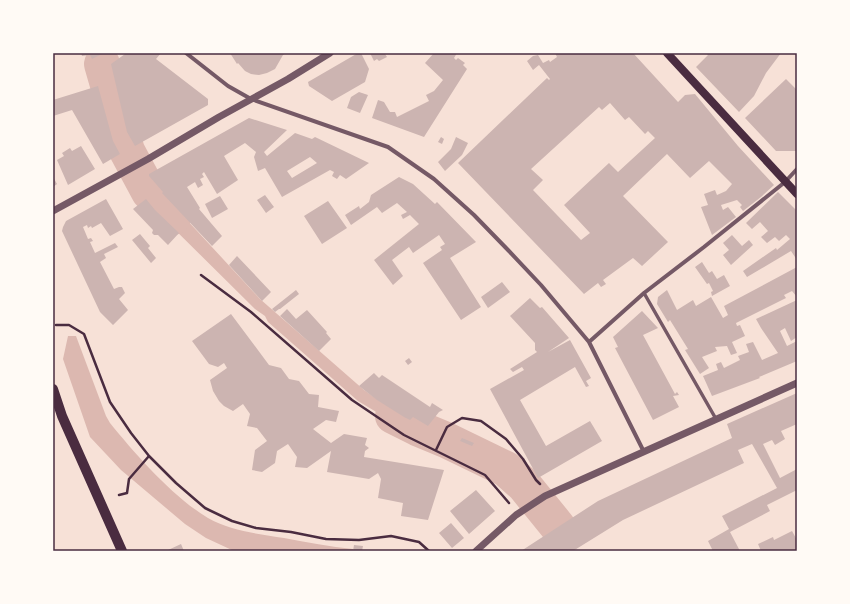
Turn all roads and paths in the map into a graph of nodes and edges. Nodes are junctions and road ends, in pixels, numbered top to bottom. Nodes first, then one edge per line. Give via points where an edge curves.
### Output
1 (186, 53) edge
2 (330, 53) edge
3 (667, 53) edge
4 (251, 99) junction
5 (797, 169) edge
6 (785, 182) junction
7 (797, 194) edge
8 (53, 211) edge
9 (201, 275) dead end
10 (644, 292) junction
11 (56, 325) dead end
12 (589, 342) junction
13 (797, 383) edge
14 (53, 389) edge
15 (716, 419) junction
16 (436, 450) junction
17 (644, 452) junction
18 (149, 456) junction
19 (552, 492) junction
20 (119, 495) dead end
21 (509, 504) dead end
22 (122, 551) edge
23 (429, 551) edge
24 (476, 551) edge

1 - 4 street via 228,86
2 - 4 street via 288,80
3 - 6 main road
4 - 8 street
4 - 12 street via 388,147 434,179 508,250
5 - 6 street
6 - 7 main road
6 - 10 street
9 - 16 path via 251,312 352,400 404,435
10 - 12 street
10 - 15 street
11 - 18 path via 69,325 84,334 110,402
12 - 17 street
13 - 15 street
14 - 22 main road via 62,416
15 - 17 street
16 - 19 path via 447,427 462,418 481,421 506,439 536,480
16 - 21 path via 485,475
17 - 19 street
18 - 20 path via 129,479 127,493
18 - 23 path via 205,508 232,521 256,528 326,538 359,540 391,536 419,542
19 - 24 street via 516,515

